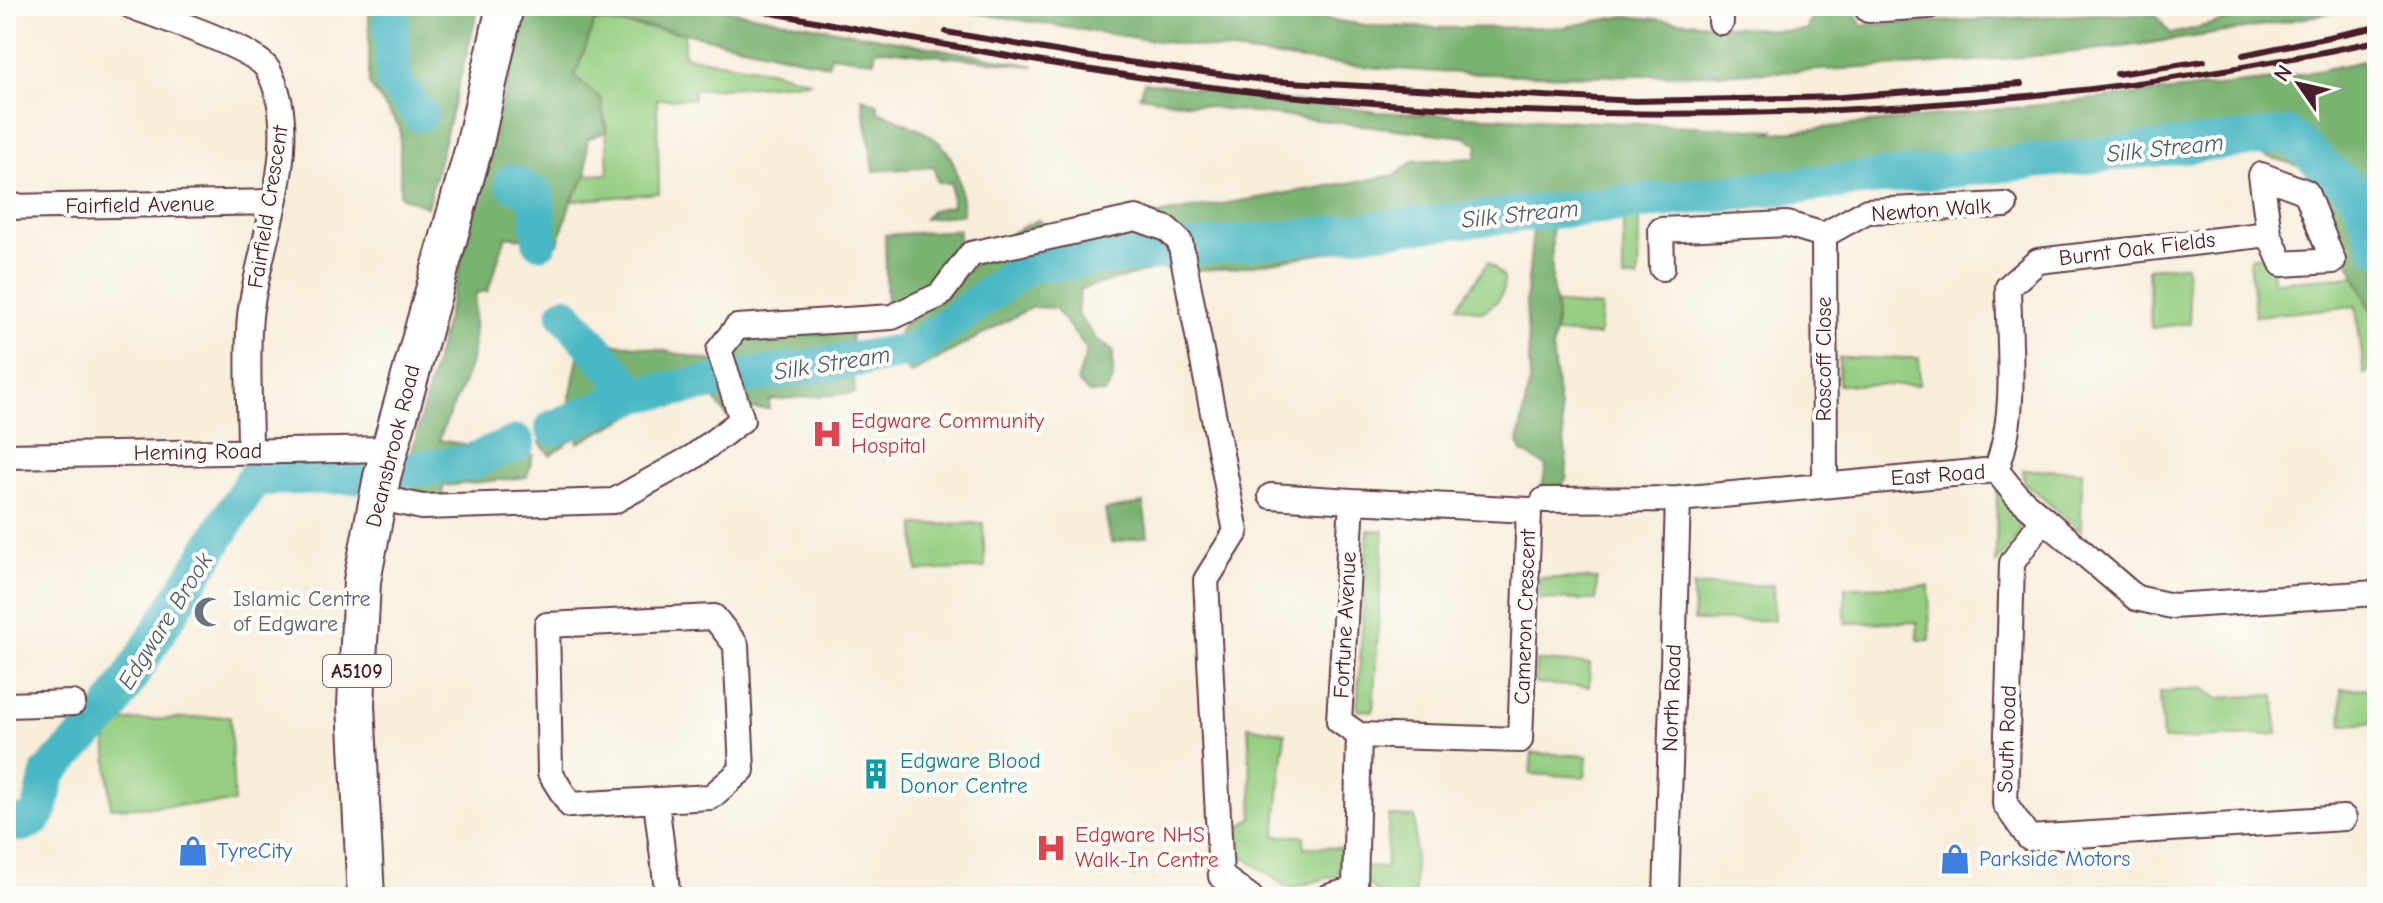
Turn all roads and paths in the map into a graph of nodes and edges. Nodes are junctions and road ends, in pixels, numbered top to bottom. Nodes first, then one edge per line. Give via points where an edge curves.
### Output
1 (131, 6) edge
2 (505, 6) edge
3 (1929, 6) edge
4 (1868, 10) dead end
5 (274, 202) junction
6 (2005, 205) dead end
7 (6, 207) edge
8 (2269, 234) dead end
9 (1824, 235) junction
10 (1662, 268) dead end
11 (390, 449) junction
12 (250, 451) junction
13 (6, 456) edge
14 (1996, 470) junction
15 (1825, 483) junction
16 (1271, 496) dead end
17 (377, 497) junction
18 (1678, 499) junction
19 (1544, 500) dead end
20 (1352, 501) junction
21 (2043, 519) junction
22 (2377, 593) edge
23 (73, 703) dead end
24 (6, 705) edge
25 (1359, 735) junction
26 (656, 802) junction
27 (2344, 818) dead end
28 (366, 897) edge
29 (668, 897) edge
30 (1250, 897) edge
31 (1328, 897) edge
32 (1666, 897) edge

1 - 5 street, Fairfield Crescent via 238,47 268,68 284,117
2 - 11 main road, Deansbrook Road / A5109 via 466,177
3 - 4 street
5 - 7 street, Fairfield Avenue
5 - 12 street, Fairfield Crescent via 250,316
6 - 9 street, Newton Walk via 1867,211
8 - 14 street, Burnt Oak Fields via 2038,261 2008,287 2009,388 2004,450
9 - 10 street via 1787,224 1661,230
9 - 15 street, Roscoff Close
11 - 12 street, Heming Road
11 - 17 main road, Deansbrook Road / A5109
12 - 13 street, Heming Road
14 - 15 street, East Road
14 - 21 street, East Road
15 - 18 street, East Road
16 - 20 street
17 - 28 main road, Deansbrook Road / A5109 via 357,637
17 - 30 street via 422,507 614,501 693,457 742,420 719,350 737,327 892,317 940,295 971,254 1136,218 1167,229 1182,252 1236,532 1206,580 1221,876
18 - 19 street, East Road
18 - 32 street, North Road
20 - 25 street, Fortune Avenue via 1339,721
20 - 25 street, Cameron Crescent via 1529,510 1520,740
21 - 22 street, East Road via 2136,598 2172,606
21 - 27 street, South Road via 2012,563 2005,804 2029,838
23 - 24 street
25 - 31 street via 1355,889
26 - 26 street via 570,805 550,773 547,625 714,617 736,645 742,770 711,797
26 - 29 street

